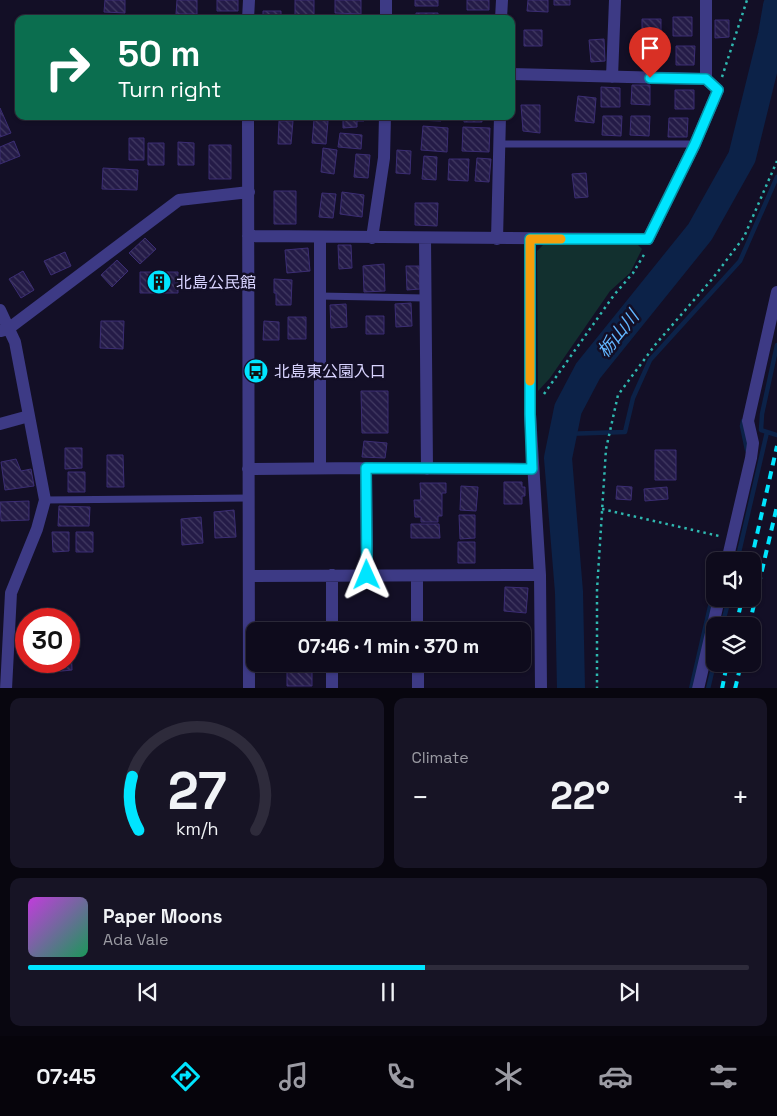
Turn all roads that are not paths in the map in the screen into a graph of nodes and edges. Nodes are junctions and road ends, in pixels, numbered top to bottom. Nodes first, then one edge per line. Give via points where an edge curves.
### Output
1 (249, 0) edge
2 (386, 0) edge
3 (502, 0) edge
4 (615, 0) edge
5 (706, 0) edge
6 (248, 15) edge
7 (386, 15) edge
8 (501, 15) edge
9 (515, 74) edge
10 (612, 77) junction
11 (706, 79) junction
12 (248, 120) edge
13 (385, 120) edge
14 (500, 120) edge
15 (499, 144) junction
16 (695, 144) junction
17 (249, 192) junction
18 (248, 236) junction
19 (320, 237) junction
20 (372, 238) junction
21 (425, 238) junction
22 (497, 239) junction
23 (530, 239) junction
24 (777, 292) edge
25 (320, 296) junction
26 (425, 298) junction
27 (0, 310) edge
28 (4, 330) edge
29 (29, 416) junction
30 (0, 424) edge
31 (320, 468) junction
32 (366, 468) junction
33 (427, 469) junction
34 (532, 469) junction
35 (248, 470) junction
36 (248, 498) junction
37 (45, 500) junction
38 (729, 552) edge
39 (367, 575) junction
40 (540, 575) junction
41 (249, 576) junction
42 (332, 576) junction
43 (417, 576) junction
44 (717, 607) edge
45 (332, 622) edge
46 (417, 622) edge
47 (332, 672) edge
48 (418, 672) edge
49 (6, 688) edge
50 (249, 688) edge
51 (332, 688) edge
52 (418, 688) edge
53 (541, 688) edge
54 (698, 688) edge

1 - 6 street
2 - 7 street
3 - 8 street
4 - 10 street
5 - 11 street
9 - 10 street
10 - 11 street
11 - 16 street via 718,90
12 - 17 street
13 - 20 street via 384,158
14 - 15 street
15 - 16 lane
15 - 22 street
16 - 23 street via 648,239
17 - 18 street
17 - 28 street via 179,200
18 - 19 street
18 - 35 street
19 - 20 street
19 - 25 street
20 - 21 street
21 - 22 street
21 - 26 street
22 - 23 street
23 - 34 street
24 - 38 street via 748,421 753,442
25 - 26 lane
25 - 31 street
26 - 33 street
27 - 28 street
28 - 29 street via 15,342
29 - 30 street
29 - 37 street
31 - 32 street
31 - 35 street
32 - 33 street
32 - 39 street
33 - 34 street
34 - 40 street
35 - 36 street
36 - 37 lane
36 - 41 street
37 - 49 street via 37,529 11,592
39 - 42 street
39 - 43 street
40 - 43 street
40 - 53 street
41 - 42 street
41 - 50 street
42 - 45 street
43 - 46 street
44 - 54 street
47 - 51 street
48 - 52 street

